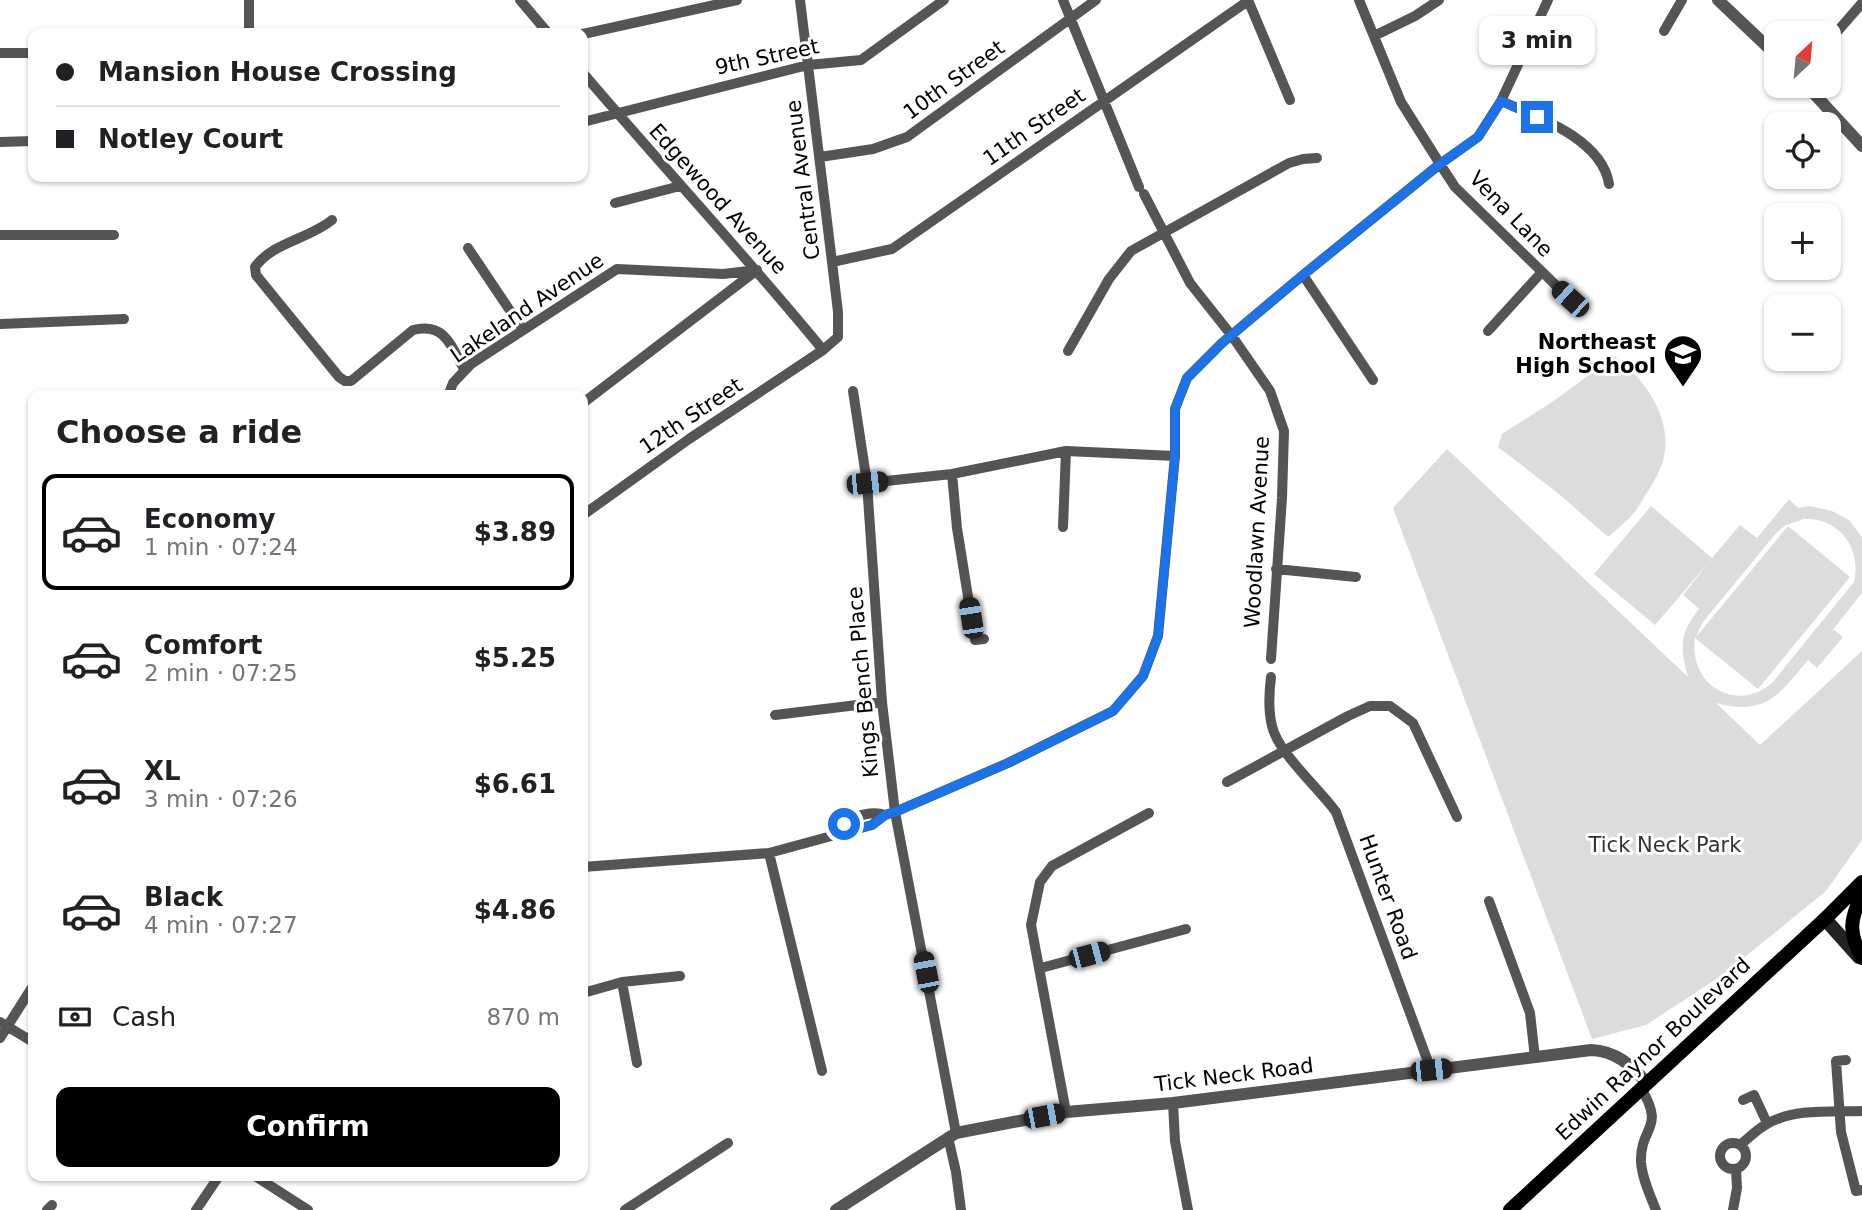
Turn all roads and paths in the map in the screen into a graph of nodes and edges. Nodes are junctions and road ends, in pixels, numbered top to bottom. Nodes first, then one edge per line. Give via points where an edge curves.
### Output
1 (249, 0) edge
2 (520, 0) edge
3 (737, 0) edge
4 (800, 0) edge
5 (944, 0) edge
6 (1063, 0) edge
7 (1096, 0) edge
8 (1359, 0) edge
9 (1439, 0) edge
10 (1548, 0) edge
11 (1682, 0) edge
12 (1718, 0) edge
13 (1248, 1) edge
14 (1862, 4) edge
15 (1072, 18) junction
16 (249, 28) edge
17 (544, 28) edge
18 (1841, 28) edge
19 (1664, 31) dead end
20 (588, 33) edge
21 (1374, 36) junction
22 (1764, 44) edge
23 (0, 53) edge
24 (28, 53) edge
25 (808, 65) junction
26 (588, 79) edge
27 (1818, 98) edge
28 (1290, 100) dead end
29 (1501, 101) junction
30 (1104, 102) junction
31 (617, 113) junction
32 (588, 121) edge
33 (28, 141) edge
34 (0, 142) edge
35 (1862, 146) edge
36 (820, 157) junction
37 (1317, 158) dead end
38 (1440, 164) junction
39 (1609, 184) dead end
40 (680, 186) junction
41 (615, 204) dead end
42 (332, 220) dead end
43 (1163, 234) junction
44 (0, 235) edge
45 (114, 235) dead end
46 (468, 248) dead end
47 (832, 262) junction
48 (757, 270) junction
49 (1541, 273) junction
50 (1303, 275) junction
51 (1570, 299) dead end
52 (124, 319) dead end
53 (0, 324) edge
54 (523, 330) junction
55 (1488, 331) dead end
56 (1232, 336) junction
57 (823, 351) junction
58 (1068, 351) dead end
59 (464, 369) junction
60 (1373, 380) dead end
61 (449, 390) edge
62 (853, 391) dead end
63 (588, 398) edge
64 (1066, 451) junction
65 (1175, 456) junction
66 (952, 474) junction
67 (867, 483) junction
68 (588, 511) edge
69 (1063, 527) dead end
70 (1276, 569) junction
71 (1356, 577) dead end
72 (984, 639) dead end
73 (1271, 659) dead end
74 (1270, 677) dead end
75 (882, 702) junction
76 (775, 715) dead end
77 (1284, 752) junction
78 (1227, 782) dead end
79 (1149, 813) dead end
80 (890, 814) junction
81 (1457, 817) dead end
82 (769, 853) junction
83 (588, 867) edge
84 (1862, 881) edge
85 (1862, 894) edge
86 (1489, 901) dead end
87 (1825, 919) junction
88 (1186, 929) dead end
89 (1862, 959) edge
90 (1041, 968) junction
91 (680, 976) dead end
92 (622, 982) junction
93 (588, 992) edge
94 (28, 993) edge
95 (4, 1024) edge
96 (0, 1038) edge
97 (28, 1039) edge
98 (1535, 1058) junction
99 (1846, 1060) dead end
100 (637, 1063) dead end
101 (1431, 1070) junction
102 (822, 1071) dead end
103 (1644, 1085) junction
104 (1743, 1100) dead end
105 (1172, 1103) junction
106 (1841, 1111) junction
107 (1862, 1111) edge
108 (1066, 1112) junction
109 (1767, 1123) junction
110 (952, 1135) junction
111 (729, 1143) dead end
112 (1740, 1145) junction
113 (1736, 1169) junction
114 (216, 1181) edge
115 (263, 1181) edge
116 (1862, 1190) edge
117 (196, 1210) edge
118 (308, 1210) edge
119 (625, 1210) edge
120 (836, 1210) edge
121 (961, 1210) edge
122 (1188, 1210) edge
123 (1510, 1210) edge
124 (1656, 1210) edge
125 (1733, 1210) edge

1 - 16 street
2 - 17 street
3 - 20 street
4 - 25 street, Central Avenue
5 - 25 street, 9th Street via 862,60
6 - 15 street, Woodlawn Avenue
7 - 15 street, 10th Street
8 - 21 street, Vena Lane
9 - 21 street
10 - 29 street
11 - 19 street
12 - 22 street
13 - 28 street
13 - 30 street, 11th Street
14 - 18 street
15 - 30 street, Woodlawn Avenue
15 - 36 street, 10th Street via 907,138
21 - 38 street, Vena Lane via 1401,102
23 - 24 street
25 - 31 street, 9th Street
25 - 36 street, Central Avenue
26 - 31 street, Edgewood Avenue
27 - 35 street
29 - 38 street via 1478,137
29 - 39 street via 1578,138 1602,163
30 - 43 street, Woodlawn Avenue
30 - 47 street, 11th Street via 892,249
31 - 32 street, 9th Street
31 - 40 street, Edgewood Avenue
33 - 34 street
36 - 47 street, Central Avenue
37 - 43 street via 1289,163
38 - 49 street, Vena Lane via 1455,187
38 - 50 street
40 - 41 street
40 - 48 street, Edgewood Avenue
42 - 59 street via 281,246 255,267 256,275 339,377 351,381 413,330 424,327 445,335
43 - 56 street, Woodlawn Avenue via 1190,283
43 - 58 street via 1131,251 1109,279
44 - 45 street
46 - 54 street
47 - 57 street, Central Avenue via 838,337
48 - 54 street, Lakeland Avenue via 723,274 617,269
48 - 57 street, Edgewood Avenue
48 - 63 street
49 - 51 street, Vena Lane
49 - 55 street
50 - 56 street
50 - 60 street
52 - 53 street
54 - 59 street, Lakeland Avenue
56 - 65 street via 1187,378 1175,409
56 - 70 street, Woodlawn Avenue via 1270,391 1284,430
57 - 68 street, 12th Street
59 - 61 street, Lakeland Avenue
62 - 67 street, Kings Bench Place
64 - 65 street
64 - 66 street
64 - 69 street
65 - 80 street via 1158,636 1143,676 1113,711
66 - 67 street
66 - 72 street via 975,640
67 - 75 street, Kings Bench Place
70 - 71 street
70 - 73 street, Woodlawn Avenue
74 - 77 street via 1272,728
75 - 76 street
75 - 80 street, Kings Bench Place
77 - 78 street
77 - 81 street via 1370,706 1390,706 1413,723
77 - 101 street, Hunter Road via 1336,812
79 - 90 street via 1052,866 1040,882 1031,925
80 - 82 street via 875,811 844,824 837,834
80 - 110 street, Kings Bench Place
82 - 83 street
82 - 102 street
84 - 87 main road, Edwin Raynor Boulevard
85 - 89 main road via 1851,928
86 - 98 street via 1530,1013
87 - 89 main road
87 - 103 main road, Edwin Raynor Boulevard
88 - 90 street
90 - 108 street
91 - 92 street
92 - 93 street
92 - 100 street
94 - 95 street
95 - 96 street
95 - 97 street
98 - 101 street, Tick Neck Road
98 - 103 street, Tick Neck Road via 1603,1051 1625,1061
99 - 106 street via 1836,1061
101 - 105 street, Tick Neck Road
103 - 123 main road, Edwin Raynor Boulevard
103 - 124 street via 1653,1116 1641,1162
104 - 109 street via 1754,1095
105 - 108 street, Tick Neck Road
105 - 122 street
106 - 107 street
106 - 109 street via 1804,1113
106 - 116 street via 1841,1132 1856,1191
108 - 110 street, Tick Neck Road
109 - 112 street
110 - 120 street, Tick Neck Road
110 - 121 street, Kings Bench Place
111 - 119 street
112 - 113 street via 1746,1159
112 - 113 street via 1728,1144 1720,1154 1726,1167
113 - 125 street
114 - 117 street
115 - 118 street

